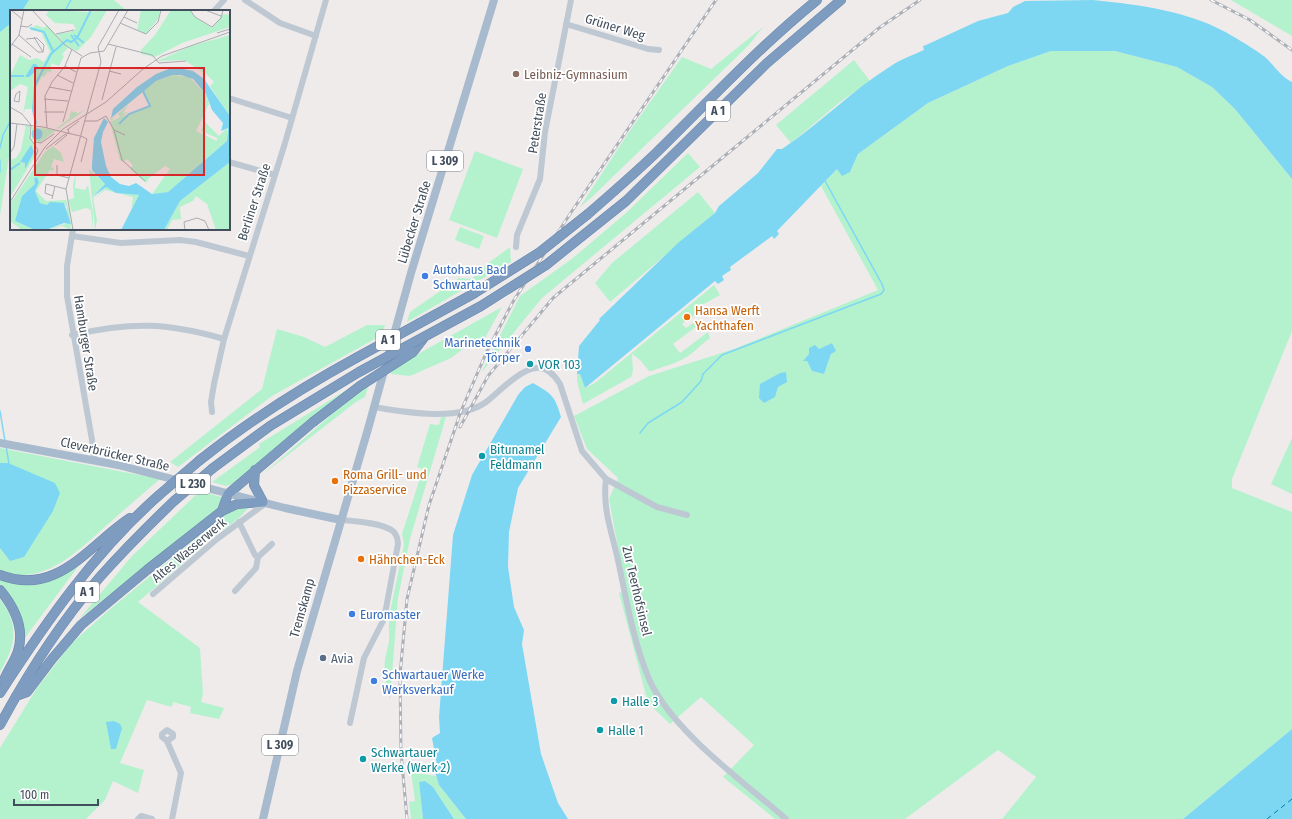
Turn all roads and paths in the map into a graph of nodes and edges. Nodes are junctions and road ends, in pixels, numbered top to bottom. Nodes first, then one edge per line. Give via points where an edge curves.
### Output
1 (224, 0) edge
2 (245, 0) edge
3 (326, 0) edge
4 (494, 0) edge
5 (571, 0) edge
6 (817, 0) edge
7 (840, 0) edge
8 (215, 10) edge
9 (566, 24) junction
10 (316, 36) junction
11 (659, 50) dead end
12 (230, 98) edge
13 (292, 118) junction
14 (230, 162) edge
15 (275, 175) junction
16 (73, 230) edge
17 (72, 236) junction
18 (516, 247) dead end
19 (249, 256) junction
20 (72, 335) junction
21 (224, 339) junction
22 (423, 339) junction
23 (374, 407) junction
24 (212, 412) dead end
25 (3, 444) edge
26 (94, 460) junction
27 (255, 470) junction
28 (606, 479) junction
29 (228, 494) junction
30 (264, 503) junction
31 (144, 508) junction
32 (222, 511) junction
33 (687, 514) dead end
34 (341, 520) junction
35 (239, 522) junction
36 (272, 544) dead end
37 (258, 557) junction
38 (0, 576) edge
39 (0, 590) edge
40 (235, 591) dead end
41 (153, 594) dead end
42 (0, 688) edge
43 (0, 693) edge
44 (16, 696) junction
45 (350, 723) dead end
46 (0, 725) edge
47 (167, 741) dead end
48 (138, 819) edge
49 (151, 819) edge
50 (172, 819) edge
51 (264, 819) edge
52 (786, 819) edge

1 - 8 street
2 - 10 street via 280,23
3 - 10 street, Berliner Straße
4 - 23 main road, Lübecker Straße / L 309 via 411,273
5 - 9 street, Peterstraße
6 - 31 highway, A 1, bridge via 738,70 656,153 588,214 540,252 510,272 309,384 264,412 200,460
7 - 22 highway, A 1, bridge via 767,63 626,201 598,225 518,283
9 - 11 street, Grüner Weg
9 - 18 street, Peterstraße via 545,132 540,179 518,235
10 - 13 street, Berliner Straße
12 - 13 street
13 - 15 street, Berliner Straße
14 - 15 street
15 - 19 street, Berliner Straße
16 - 17 street, Hamburger Straße
17 - 19 street via 121,242 180,240
17 - 20 street, Hamburger Straße via 66,296
19 - 21 street, Berliner Straße
20 - 21 street via 145,325 181,328
20 - 26 street, Hamburger Straße
21 - 24 street, Berliner Straße via 211,402
22 - 27 highway, bridge via 413,352 360,386
22 - 44 highway, A 1, bridge via 359,372 270,426 212,468 174,501 135,538 99,578 56,634
23 - 28 street via 422,414 476,408 526,371 538,367 555,376 560,384 582,451
23 - 34 main road, Tremskamp / L 309
25 - 26 main road, Cleverbrücker Straße / L 230
26 - 29 main road, Cleverbrücker Straße / L 230
27 - 29 highway
27 - 30 highway via 254,486
28 - 33 street via 657,507
28 - 52 street, Zur Teerhofsinsel via 605,509 616,548 630,622 651,682 662,702 698,744
29 - 30 main road, Cleverbrücker Straße / L 230
29 - 32 highway
30 - 32 highway via 237,504
30 - 34 main road, Cleverbrücker Straße / L 230
30 - 35 street, Altes Wasserwerk
31 - 38 highway via 71,566 44,579 23,581
31 - 43 highway, A 1 via 84,574 41,630
32 - 44 highway via 80,625 27,692
34 - 45 street via 362,522 387,529 397,536 398,544 384,619 364,658
34 - 51 main road, Tremskamp / L 309 via 297,671
35 - 37 street, Altes Wasserwerk via 254,555
35 - 41 street, Altes Wasserwerk
36 - 37 street
37 - 40 street via 256,568
39 - 42 highway via 15,611 19,621 20,639 15,657
44 - 46 highway, A 1
47 - 50 street via 181,773
48 - 49 street via 141,816

